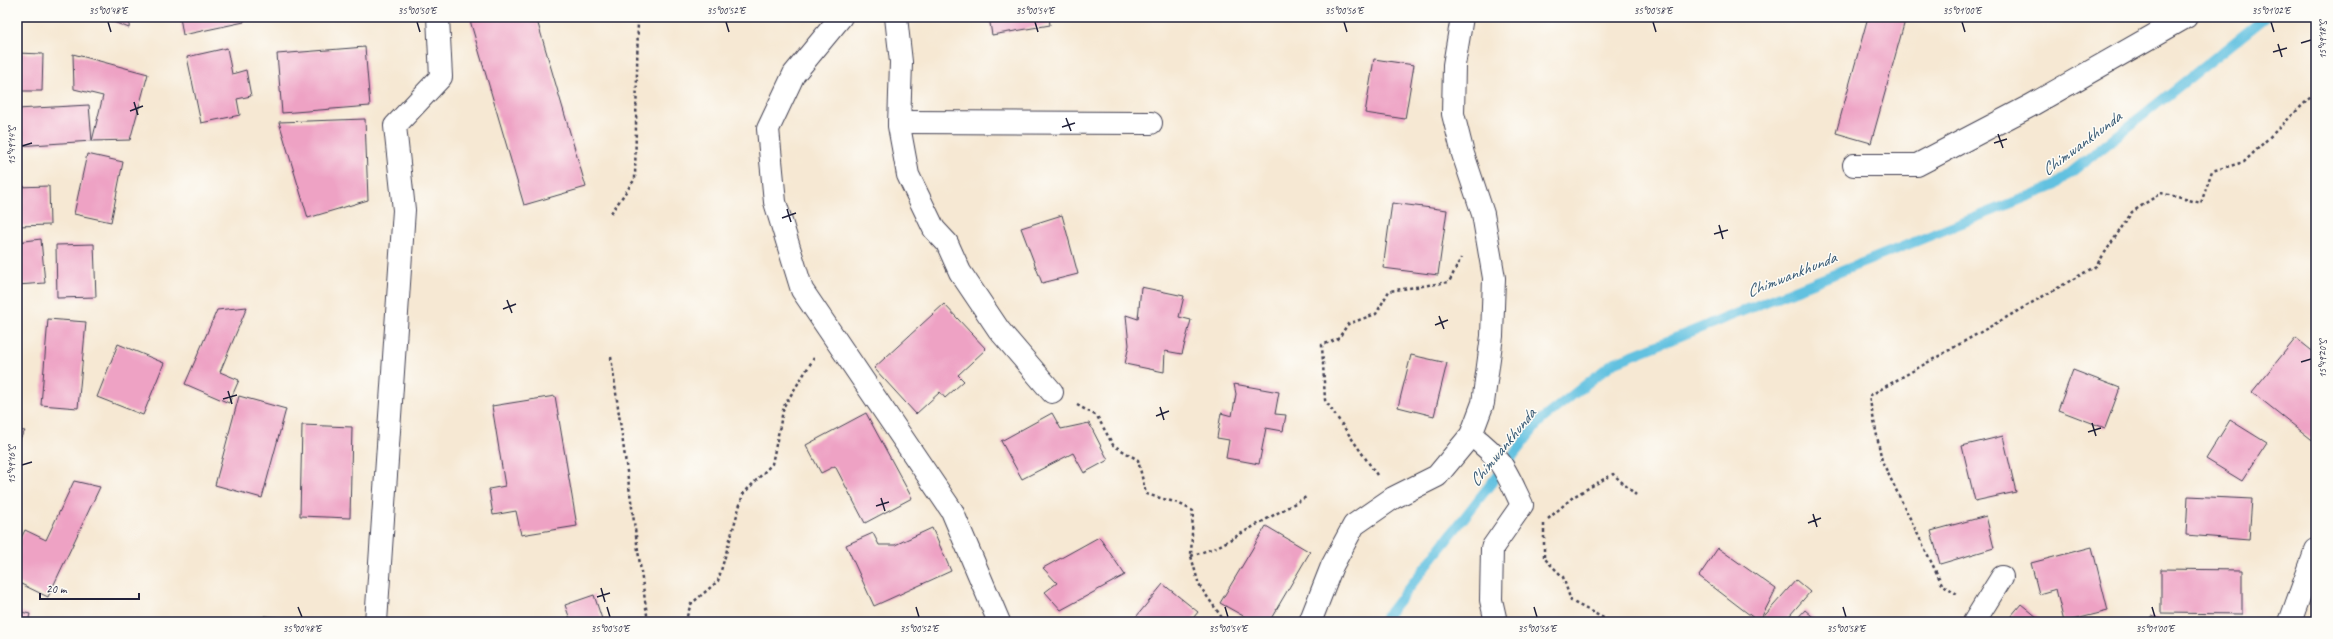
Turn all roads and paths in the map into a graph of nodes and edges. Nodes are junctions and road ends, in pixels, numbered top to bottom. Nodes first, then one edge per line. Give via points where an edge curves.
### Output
1 (438, 17) edge
2 (638, 17) edge
3 (840, 17) edge
4 (896, 17) edge
5 (1462, 17) edge
6 (2186, 17) edge
7 (2316, 92) edge
8 (899, 122) junction
9 (1151, 123) dead end
10 (1854, 165) dead end
11 (611, 212) dead end
12 (1449, 282) dead end
13 (830, 332) junction
14 (611, 357) dead end
15 (1052, 392) joint
16 (1471, 435) junction
17 (1636, 495) dead end
18 (1306, 497) dead end
19 (1393, 498) junction
20 (1522, 505) junction
21 (1544, 522) junction
22 (2316, 550) edge
23 (1191, 556) junction
24 (2002, 577) dead end
25 (1978, 617) edge
26 (376, 622) edge
27 (648, 622) edge
28 (685, 622) edge
29 (999, 622) edge
30 (1225, 622) edge
31 (1310, 622) edge
32 (1496, 622) edge
33 (1610, 622) edge
34 (2290, 622) edge

1 - 26 street via 441,77 396,126 404,210
2 - 11 path via 636,179
3 - 13 street via 794,74 768,129 775,202 802,290
4 - 8 street via 901,62
5 - 16 street via 1454,65 1453,114 1483,214 1494,278 1488,372 1483,403
6 - 10 street via 2030,106 1916,164
7 - 25 path via 2244,162 2212,171 2201,202 2161,192 2132,212 2096,266 1870,396 1882,461 1942,584
8 - 9 street
8 - 15 street via 908,175 934,229 947,243 960,272 1000,330
12 - 19 path via 1389,291 1376,314 1348,324 1338,339 1322,345 1325,400
13 - 28 path via 784,406 772,464 743,494 718,581 691,604
13 - 29 street via 952,510
14 - 27 path
15 - 23 path via 1097,416 1113,445 1138,460 1146,494 1178,503 1193,511
16 - 19 street via 1437,476
16 - 20 street via 1491,450 1510,474
17 - 21 path via 1614,474 1573,496
18 - 23 path via 1217,547
19 - 31 street via 1354,525 1332,566
20 - 21 path
20 - 32 street via 1492,548 1491,600
21 - 33 path via 1544,558 1563,577 1571,601
22 - 34 street
23 - 30 path via 1199,585
24 - 25 street

